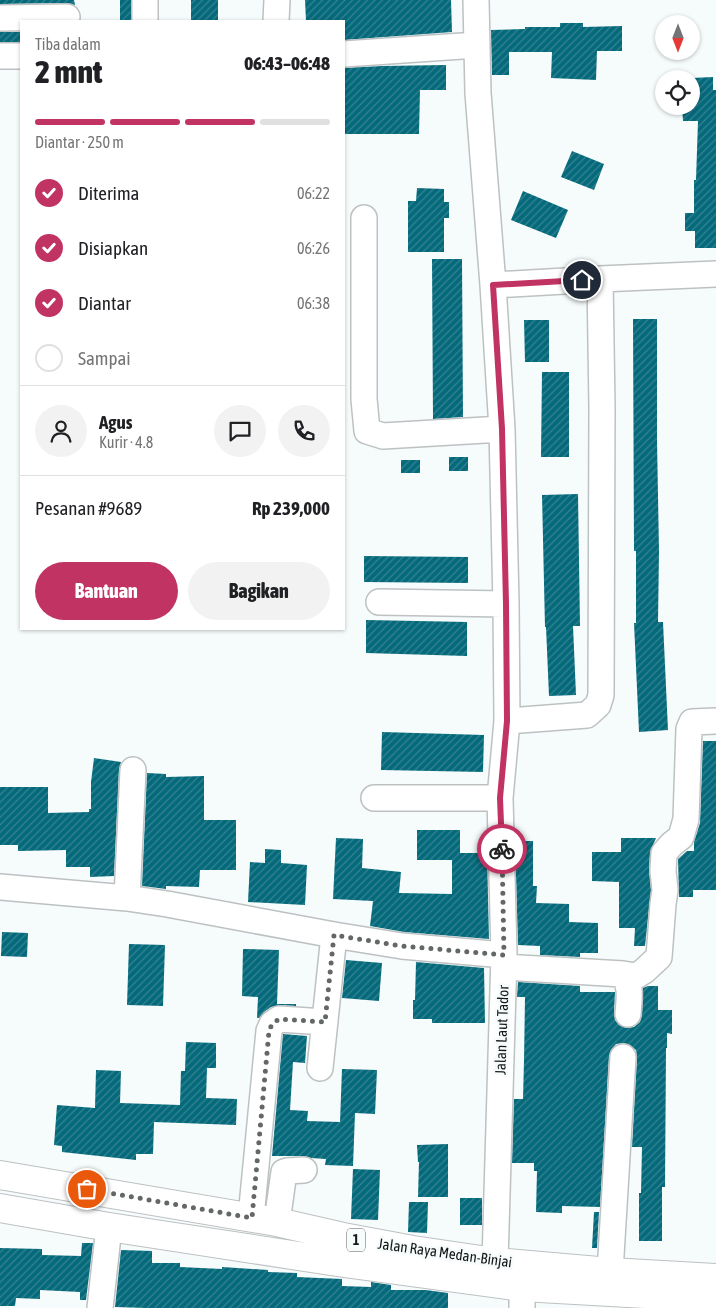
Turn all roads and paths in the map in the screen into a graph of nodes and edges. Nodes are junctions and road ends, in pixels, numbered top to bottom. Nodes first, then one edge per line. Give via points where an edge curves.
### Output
1 (145, 0) edge
2 (277, 0) edge
3 (476, 0) edge
4 (67, 17) dead end
5 (0, 18) edge
6 (145, 20) edge
7 (276, 20) edge
8 (476, 45) junction
9 (345, 54) edge
10 (0, 56) edge
11 (20, 56) edge
12 (364, 218) dead end
13 (716, 274) edge
14 (600, 279) junction
15 (493, 285) junction
16 (502, 429) junction
17 (379, 602) dead end
18 (506, 604) junction
19 (507, 721) junction
20 (716, 721) edge
21 (133, 770) dead end
22 (374, 798) dead end
23 (500, 798) junction
24 (0, 887) edge
25 (127, 898) junction
26 (334, 935) junction
27 (504, 961) junction
28 (623, 974) junction
29 (628, 1014) dead end
30 (325, 1022) junction
31 (623, 1057) dead end
32 (320, 1068) dead end
33 (304, 1170) dead end
34 (0, 1175) edge
35 (0, 1208) edge
36 (264, 1220) junction
37 (109, 1227) junction
38 (495, 1262) junction
39 (610, 1272) junction
40 (716, 1278) edge
41 (522, 1298) edge
42 (716, 1298) edge
43 (100, 1308) edge

1 - 6 street
2 - 7 street
3 - 8 street, Jalan Laut Tador
4 - 5 street
8 - 9 street
8 - 15 street, Jalan Laut Tador
10 - 11 street
12 - 16 street via 364,399 367,431 383,436
13 - 14 street
14 - 15 street
14 - 19 street via 601,695 598,705 587,715
15 - 16 street, Jalan Laut Tador
16 - 18 street, Jalan Laut Tador
17 - 18 street
18 - 19 street, Jalan Laut Tador
19 - 23 street, Jalan Laut Tador
20 - 28 street via 692,722 689,728 686,819 681,838 664,853 665,890 659,957 636,976
21 - 25 street
22 - 23 street
23 - 27 street, Jalan Laut Tador
24 - 25 street
25 - 26 street
26 - 27 street
26 - 30 street
27 - 28 street
27 - 38 street, Jalan Laut Tador
28 - 29 street via 629,989
30 - 32 street
30 - 36 street via 279,1019 269,1031
31 - 39 street
33 - 36 street via 284,1172
34 - 36 main road, Jalan Raya Medan-Binjai / 1
35 - 37 main road, Jalan Raya Medan-Binjai / 1
36 - 38 main road, Jalan Raya Medan-Binjai / 1 via 413,1250
37 - 41 main road, Jalan Raya Medan-Binjai / 1 via 344,1263
37 - 43 street
38 - 39 main road, Jalan Raya Medan-Binjai / 1
39 - 40 main road, Jalan Raya Medan-Binjai / 1
41 - 42 main road, Jalan Raya Medan-Binjai / 1

